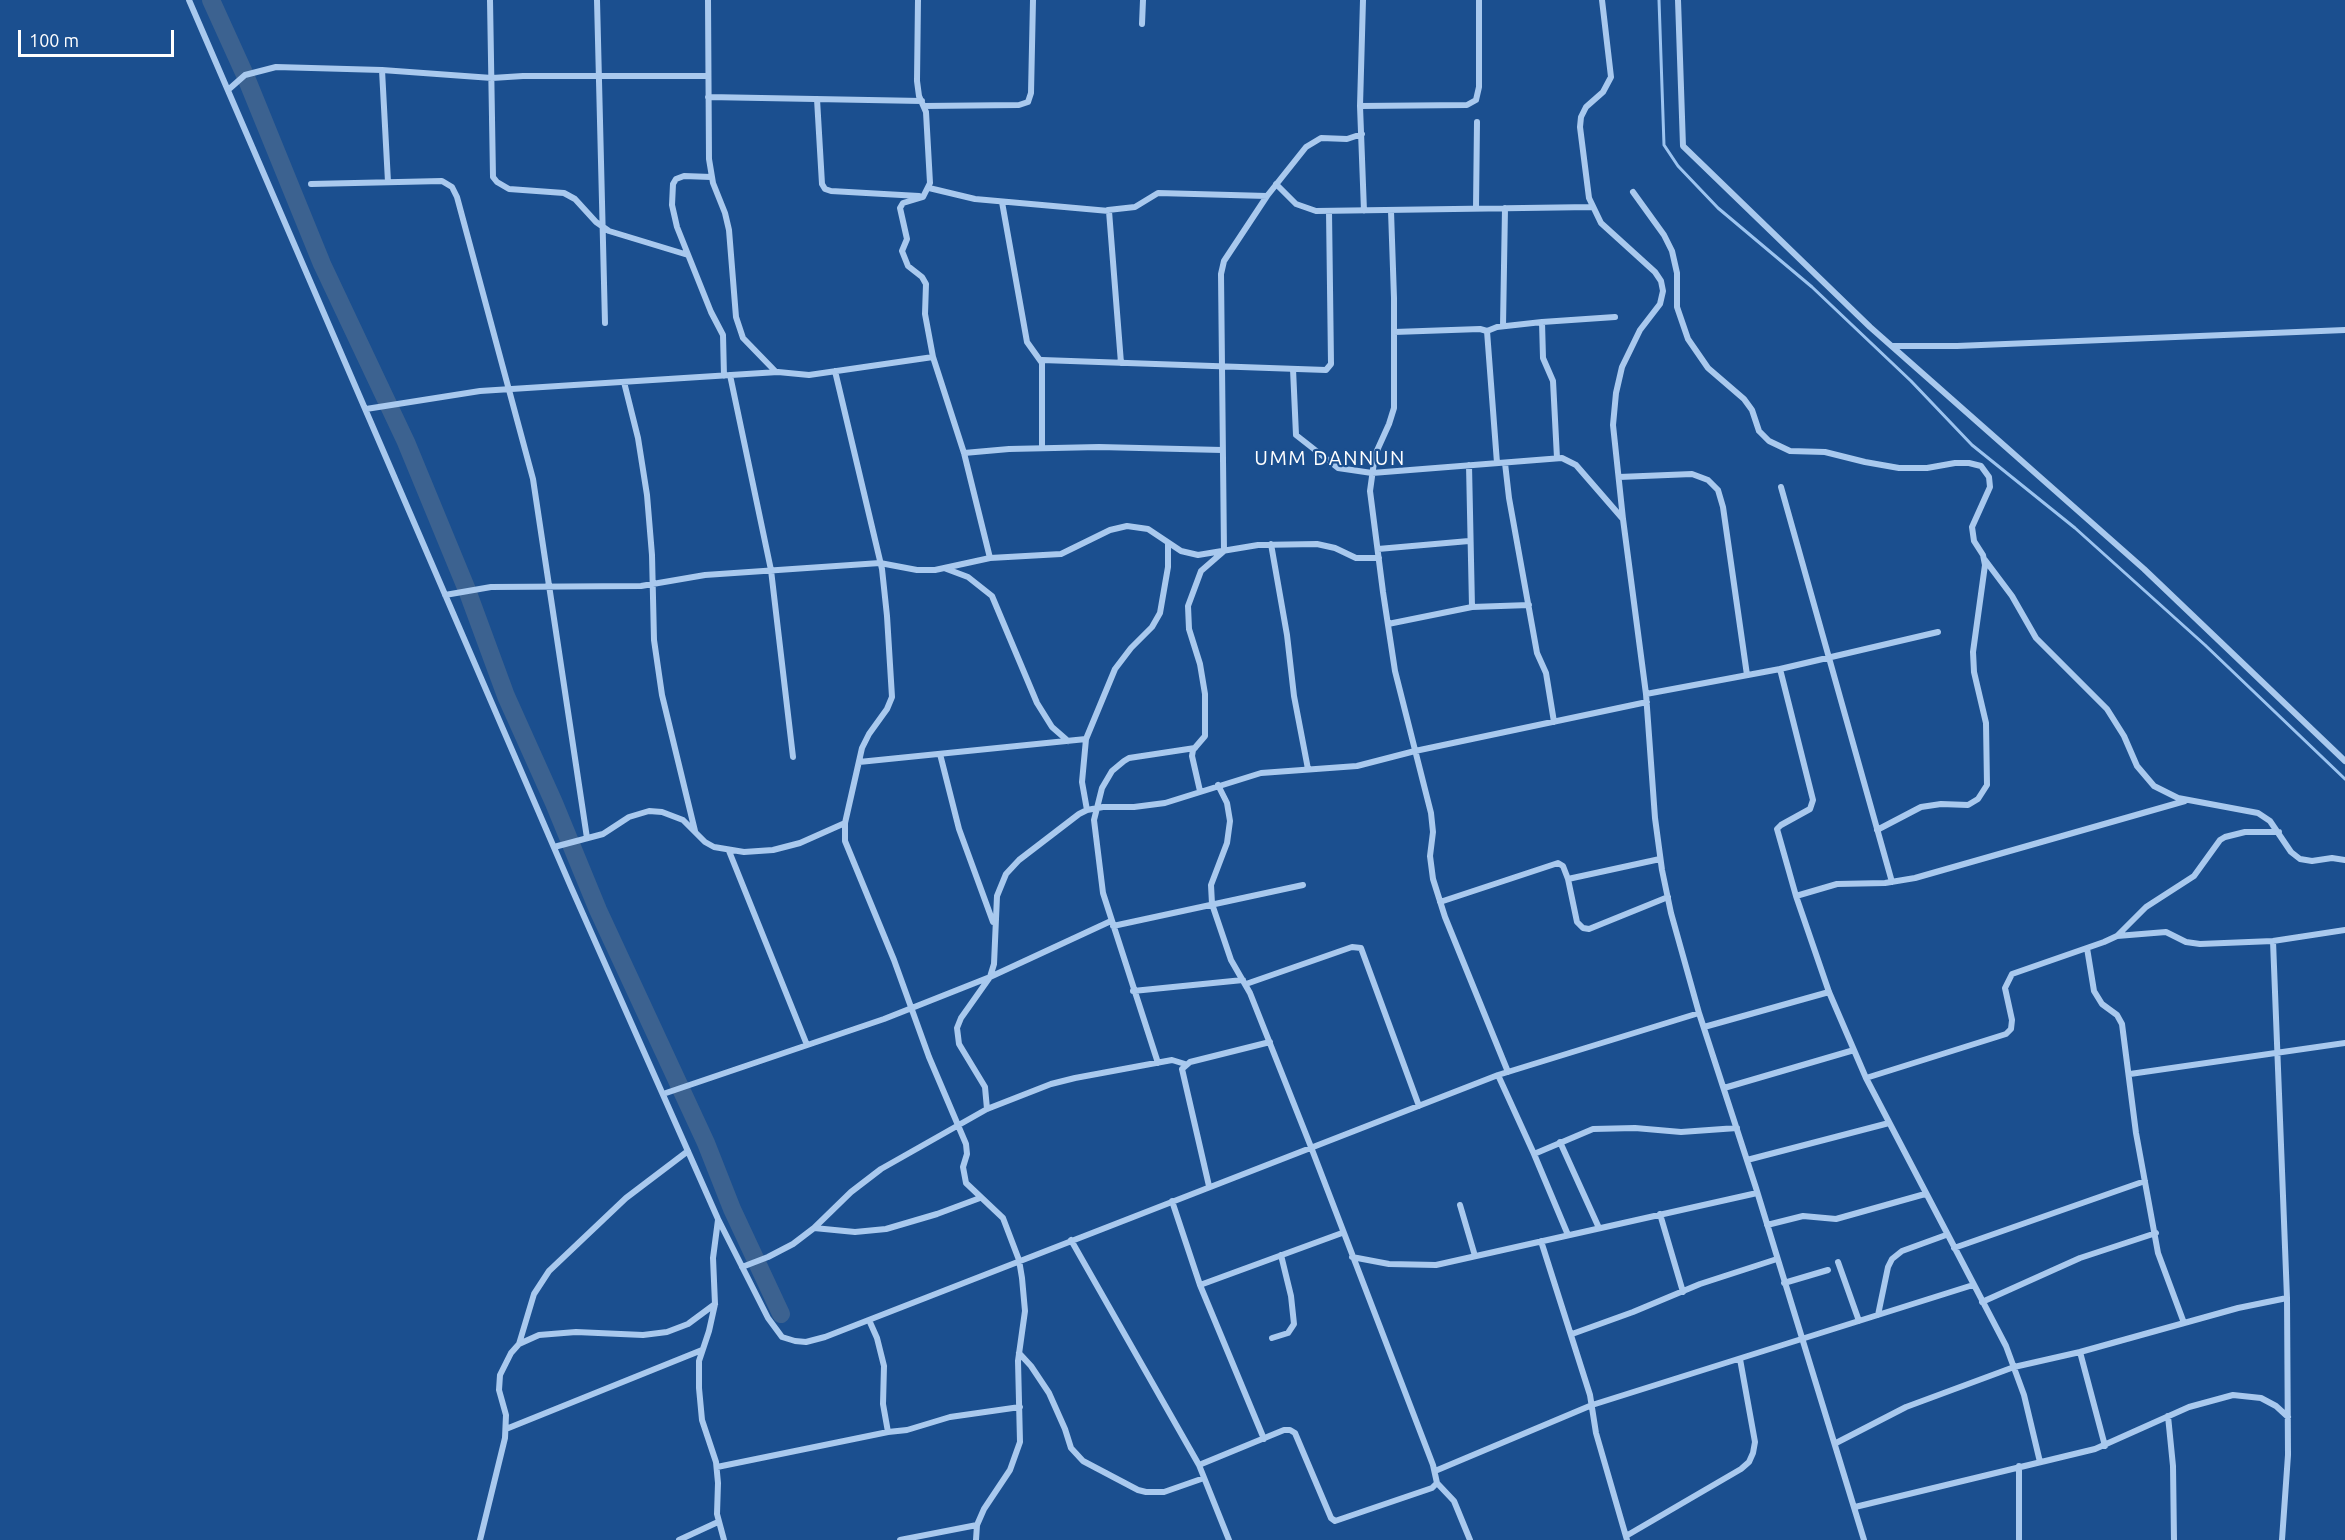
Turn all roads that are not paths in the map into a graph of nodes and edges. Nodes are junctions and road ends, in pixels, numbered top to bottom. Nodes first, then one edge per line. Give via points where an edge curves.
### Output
1 (189, 0) edge
2 (490, 0) edge
3 (597, 0) edge
4 (708, 0) edge
5 (918, 0) edge
6 (1033, 0) edge
7 (1143, 0) edge
8 (1363, 0) edge
9 (1479, 0) edge
10 (1602, 0) edge
11 (1678, 0) edge
12 (1142, 24) dead end
13 (382, 70) junction
14 (598, 76) junction
15 (708, 76) junction
16 (492, 78) junction
17 (228, 90) junction
18 (708, 97) junction
19 (817, 99) junction
20 (923, 104) junction
21 (1360, 106) junction
22 (1477, 122) dead end
23 (1362, 134) junction
24 (711, 177) junction
25 (388, 182) junction
26 (311, 184) dead end
27 (1276, 184) junction
28 (929, 188) junction
29 (1633, 192) dead end
30 (1267, 196) junction
31 (923, 197) junction
32 (1002, 202) junction
33 (1592, 207) junction
34 (1476, 208) junction
35 (1505, 208) junction
36 (1108, 210) junction
37 (1364, 210) junction
38 (1391, 210) junction
39 (1329, 211) junction
40 (603, 227) junction
41 (688, 255) junction
42 (1663, 295) junction
43 (1676, 296) junction
44 (1615, 317) dead end
45 (1542, 322) junction
46 (605, 323) dead end
47 (1503, 326) junction
48 (2345, 330) edge
49 (1487, 331) junction
50 (1394, 332) junction
51 (1892, 346) junction
52 (933, 357) junction
53 (1042, 360) junction
54 (1121, 363) junction
55 (1221, 365) junction
56 (1293, 369) junction
57 (835, 371) junction
58 (776, 372) junction
59 (728, 375) junction
60 (624, 382) junction
61 (509, 389) junction
62 (366, 409) junction
63 (1042, 448) junction
64 (1222, 450) junction
65 (964, 453) junction
66 (1557, 458) junction
67 (1505, 462) junction
68 (1497, 463) junction
69 (1469, 465) junction
70 (1372, 473) junction
71 (1619, 477) junction
72 (1781, 487) dead end
73 (1623, 519) junction
74 (1469, 541) junction
75 (1168, 543) junction
76 (1271, 544) junction
77 (1378, 549) junction
78 (1224, 551) junction
79 (990, 558) junction
80 (1379, 558) junction
81 (1984, 560) junction
82 (880, 563) junction
83 (944, 568) junction
84 (771, 570) junction
85 (653, 584) junction
86 (550, 586) junction
87 (445, 595) junction
88 (1529, 605) junction
89 (1472, 608) junction
90 (1388, 624) junction
91 (1938, 632) dead end
92 (1828, 658) junction
93 (1780, 669) junction
94 (1746, 675) junction
95 (1646, 694) junction
96 (1647, 702) junction
97 (1554, 722) junction
98 (1086, 739) junction
99 (1068, 741) junction
100 (1195, 748) junction
101 (1415, 751) junction
102 (940, 754) junction
103 (793, 757) dead end
104 (2345, 761) edge
105 (859, 762) junction
106 (1308, 769) junction
107 (1218, 785) junction
108 (1200, 791) junction
109 (2187, 800) junction
110 (1096, 808) junction
111 (1087, 810) junction
112 (844, 823) junction
113 (1877, 830) junction
114 (695, 831) junction
115 (2279, 832) junction
116 (587, 838) junction
117 (554, 847) junction
118 (729, 850) junction
119 (1660, 859) junction
120 (2345, 860) edge
121 (1568, 879) junction
122 (1892, 882) junction
123 (1303, 885) dead end
124 (1796, 896) junction
125 (1668, 897) junction
126 (1440, 902) junction
127 (1212, 904) junction
128 (1112, 924) junction
129 (995, 925) junction
130 (2345, 930) edge
131 (2117, 936) junction
132 (2273, 941) junction
133 (2087, 948) junction
134 (990, 977) junction
135 (1245, 982) junction
136 (1133, 991) junction
137 (1829, 993) junction
138 (912, 1008) junction
139 (1699, 1013) junction
140 (1704, 1027) junction
141 (1270, 1042) junction
142 (2345, 1043) edge
143 (807, 1045) junction
144 (1854, 1050) junction
145 (2277, 1053) junction
146 (1158, 1063) junction
147 (1185, 1064) junction
148 (1508, 1072) junction
149 (2130, 1074) junction
150 (1498, 1075) junction
151 (1866, 1078) junction
152 (1724, 1088) junction
153 (663, 1094) junction
154 (1419, 1106) junction
155 (987, 1109) junction
156 (1889, 1123) junction
157 (957, 1127) junction
158 (1737, 1128) junction
159 (1560, 1142) junction
160 (1311, 1148) junction
161 (688, 1151) junction
162 (1534, 1154) junction
163 (1747, 1160) junction
164 (2145, 1181) junction
165 (1209, 1186) junction
166 (1757, 1192) junction
167 (1925, 1194) junction
168 (980, 1198) junction
169 (1172, 1201) junction
170 (1460, 1205) dead end
171 (1660, 1215) junction
172 (718, 1219) junction
173 (1767, 1225) junction
174 (814, 1228) junction
175 (1599, 1228) junction
176 (1342, 1233) junction
177 (2156, 1233) junction
178 (1568, 1235) junction
179 (1947, 1235) junction
180 (1071, 1240) junction
181 (1541, 1241) junction
182 (1954, 1248) junction
183 (1281, 1255) junction
184 (1475, 1256) junction
185 (1352, 1257) junction
186 (1777, 1258) junction
187 (1019, 1260) junction
188 (1838, 1262) dead end
189 (742, 1267) junction
190 (1828, 1270) dead end
191 (1784, 1283) junction
192 (1200, 1285) junction
193 (1973, 1285) junction
194 (1683, 1292) junction
195 (2287, 1298) junction
196 (1982, 1302) junction
197 (715, 1304) junction
198 (1878, 1315) junction
199 (869, 1320) junction
200 (1859, 1321) junction
201 (2184, 1323) junction
202 (1572, 1334) junction
203 (1272, 1338) dead end
204 (1803, 1339) junction
205 (519, 1344) junction
206 (702, 1350) junction
207 (2080, 1352) junction
208 (1019, 1353) junction
209 (1740, 1359) junction
210 (2014, 1367) junction
211 (1592, 1405) junction
212 (1020, 1407) junction
213 (2168, 1416) junction
214 (2288, 1417) junction
215 (506, 1429) junction
216 (888, 1432) junction
217 (1264, 1439) junction
218 (1836, 1443) junction
219 (2105, 1446) junction
220 (2040, 1462) junction
221 (1199, 1465) junction
222 (717, 1467) junction
223 (2019, 1467) junction
224 (1435, 1471) junction
225 (1204, 1478) junction
226 (1437, 1483) junction
227 (1855, 1507) junction
228 (718, 1522) junction
229 (977, 1525) junction
230 (1626, 1538) edge
231 (480, 1540) edge
232 (680, 1540) edge
233 (724, 1540) edge
234 (900, 1540) edge
235 (976, 1540) edge
236 (1229, 1540) edge
237 (1470, 1540) edge
238 (1864, 1540) edge
239 (2019, 1540) edge
240 (2174, 1540) edge
241 (2282, 1540) edge

1 - 17 street
2 - 16 street
3 - 14 street
4 - 15 street
5 - 20 street via 917,81
6 - 20 street via 1028,102
7 - 12 street
8 - 21 street
9 - 21 street via 1476,100 1467,105
10 - 33 street via 1611,77 1603,92 1586,107 1580,127
11 - 51 street via 1683,146
13 - 16 street
13 - 17 street via 276,67 245,75
13 - 25 street
14 - 15 street
14 - 16 street
14 - 40 street
15 - 18 street
16 - 40 street via 493,177 509,189 564,193
17 - 62 street
18 - 19 street
18 - 24 street
19 - 20 street
19 - 31 street via 825,189
20 - 28 street
21 - 23 street
22 - 34 street
23 - 27 street via 1347,139 1321,138 1311,143
23 - 37 street
24 - 41 street via 680,177 673,184 674,216
24 - 58 street via 729,230 739,327 743,338
25 - 26 street
25 - 61 street via 442,181 455,192
27 - 30 street
27 - 39 street via 1296,204
28 - 31 street
28 - 32 street
29 - 43 street via 1672,250
30 - 36 street via 1158,193 1135,207
30 - 55 street via 1222,267
31 - 52 street via 900,207 907,239 902,251 908,266 926,284 925,314
32 - 36 street
32 - 53 street via 1027,342
33 - 35 street
33 - 42 street via 1606,229 1658,276
34 - 35 street
34 - 38 street
35 - 47 street
36 - 54 street
37 - 38 street
37 - 39 street
38 - 50 street
39 - 56 street via 1330,364 1320,371
40 - 41 street
40 - 46 street
41 - 59 street via 723,335
42 - 43 street
42 - 71 street via 1633,342 1618,380 1613,425
43 - 81 street via 1683,328 1694,350 1744,399 1760,431 1775,446 1790,451 1839,454 1899,468 1962,462 1980,466 1989,477 1990,487 1974,518 1972,531
44 - 45 street
45 - 47 street
45 - 66 street via 1543,358 1553,381
47 - 49 street
48 - 51 street
49 - 50 street
49 - 68 street
50 - 70 street via 1394,408
51 - 104 street via 2144,569
52 - 57 street
52 - 65 street
53 - 54 street
53 - 63 street
54 - 55 street
55 - 56 street
55 - 64 street
56 - 70 street via 1295,431 1299,439 1338,468
57 - 58 street via 809,375
57 - 82 street
58 - 59 street
59 - 60 street
59 - 84 street
60 - 61 street
60 - 85 street via 647,495
61 - 62 street via 458,393
61 - 86 street via 533,479
62 - 87 street
63 - 64 street
63 - 65 street
64 - 78 street
65 - 79 street
66 - 67 street
66 - 73 street via 1576,465
67 - 68 street
67 - 88 street
68 - 69 street
69 - 70 street
69 - 74 street
70 - 77 street via 1370,491
71 - 73 street
71 - 94 street via 1692,474 1708,480 1718,490
72 - 92 street
73 - 95 street
74 - 77 street
74 - 89 street
75 - 78 street via 1198,555
75 - 79 street via 1148,529 1127,526 1061,554
75 - 98 street via 1160,613 1115,669
76 - 78 street
76 - 80 street via 1317,544 1356,558
76 - 106 street
77 - 80 street
78 - 100 street via 1201,572 1188,606 1206,710 1204,736
79 - 83 street
80 - 90 street
81 - 109 street via 2012,596 2036,638 2107,709 2147,780 2169,795
81 - 113 street via 1973,652 1986,723 1987,785 1978,799 1968,805 1921,807
82 - 83 street via 917,570
82 - 84 street
82 - 105 street via 892,697 866,740
83 - 99 street via 968,577 992,596 1041,711
84 - 85 street via 699,575
84 - 103 street
85 - 86 street
85 - 114 street via 654,640 662,695
86 - 87 street via 492,587
86 - 116 street
87 - 117 street
88 - 89 street
88 - 97 street
89 - 90 street
90 - 101 street
91 - 92 street
92 - 93 street
92 - 113 street
93 - 94 street
93 - 124 street via 1813,800 1810,808 1778,829
94 - 95 street
95 - 96 street
96 - 97 street
96 - 119 street
97 - 101 street
98 - 99 street
98 - 111 street via 1082,782
99 - 102 street
100 - 108 street via 1192,760
100 - 110 street via 1124,761 1107,778
101 - 106 street via 1357,766
101 - 126 street via 1431,813 1431,868
102 - 105 street
102 - 129 street via 959,829
105 - 112 street
106 - 107 street via 1261,773
107 - 108 street
107 - 127 street via 1230,821 1227,843 1211,885
108 - 110 street via 1149,805
109 - 115 street via 2252,811 2270,821
109 - 122 street
110 - 111 street
110 - 128 street via 1095,840
111 - 129 street via 1012,867 999,890
112 - 118 street via 787,847
112 - 138 street via 847,847
113 - 122 street
114 - 116 street via 676,817 649,811
114 - 118 street via 709,845
115 - 120 street via 2300,859
115 - 131 street via 2237,832 2220,840 2194,876 2156,899
116 - 117 street
117 - 153 street
118 - 143 street
119 - 121 street
119 - 125 street
121 - 125 street via 1577,922 1582,928 1589,929
121 - 126 street via 1558,863
122 - 124 street via 1837,884
123 - 127 street
124 - 137 street
125 - 139 street
126 - 148 street
127 - 128 street
127 - 135 street via 1231,960
128 - 134 street
128 - 136 street
129 - 134 street
130 - 132 street
131 - 132 street via 2166,932 2196,944
131 - 133 street
132 - 145 street
133 - 149 street via 2094,991 2122,1024
133 - 151 street via 2012,974 2005,988 2013,1020 2006,1034
134 - 138 street
134 - 155 street via 961,1018 957,1034 961,1049 985,1087
135 - 136 street
135 - 141 street
135 - 154 street via 1352,947 1361,948
136 - 146 street
137 - 140 street
137 - 144 street
138 - 143 street
138 - 157 street
139 - 140 street
139 - 148 street
140 - 152 street
141 - 147 street
141 - 160 street
142 - 145 street
143 - 153 street
144 - 151 street
144 - 152 street
145 - 149 street
145 - 195 street
146 - 147 street via 1174,1060
146 - 155 street via 1051,1084
147 - 165 street via 1182,1069
148 - 150 street
149 - 164 street
150 - 154 street
150 - 162 street
151 - 156 street
152 - 158 street
153 - 161 street
154 - 160 street
155 - 157 street
156 - 163 street
156 - 167 street
157 - 168 street via 967,1149 965,1178
157 - 174 street via 881,1169
158 - 159 street via 1688,1132 1605,1128
158 - 163 street
159 - 162 street
159 - 175 street
160 - 165 street
160 - 176 street
161 - 172 street
161 - 205 street via 626,1198 549,1271 534,1294
162 - 178 street
163 - 166 street
164 - 177 street
164 - 182 street
165 - 169 street
166 - 171 street
166 - 173 street
167 - 173 street via 1836,1219 1803,1216
167 - 179 street
168 - 174 street via 886,1229 855,1232
168 - 187 street via 1003,1218
169 - 180 street
169 - 192 street
170 - 184 street
171 - 175 street
171 - 194 street
172 - 189 street
172 - 197 street via 713,1258
173 - 186 street
174 - 189 street via 781,1251
175 - 178 street
176 - 183 street
176 - 185 street
177 - 196 street via 2072,1261
177 - 201 street via 2158,1252
178 - 181 street
179 - 182 street
179 - 198 street via 1902,1251 1892,1259
180 - 187 street
180 - 221 street
181 - 184 street
181 - 202 street
182 - 193 street
183 - 192 street
183 - 203 street via 1294,1324 1288,1333
184 - 185 street via 1420,1266
185 - 224 street
186 - 191 street
186 - 194 street
187 - 199 street
187 - 208 street via 1025,1311
188 - 200 street
189 - 199 street via 782,1337 806,1342
190 - 191 street
191 - 204 street
192 - 217 street
193 - 196 street
193 - 198 street
194 - 202 street
195 - 201 street
195 - 214 street
196 - 210 street
197 - 205 street via 688,1324 667,1332 539,1335
197 - 206 street
198 - 200 street
199 - 216 street via 884,1366 883,1404
200 - 204 street
201 - 207 street
202 - 211 street
204 - 209 street
204 - 218 street
205 - 215 street via 505,1364 499,1383
206 - 215 street
206 - 222 street via 701,1412
207 - 210 street
207 - 219 street
208 - 212 street
208 - 225 street via 1049,1394 1071,1448 1083,1461 1146,1492 1164,1492
209 - 211 street
209 - 230 street via 1755,1442 1752,1457 1741,1469
210 - 218 street via 1906,1407
210 - 220 street
211 - 224 street
211 - 230 street via 1596,1433
212 - 216 street via 950,1417
212 - 229 street via 1021,1432 1014,1461
213 - 214 street via 2211,1400 2242,1395 2268,1401
213 - 219 street
213 - 240 street
214 - 241 street
215 - 231 street
216 - 222 street
217 - 221 street
217 - 226 street via 1284,1430 1295,1433 1335,1521
218 - 227 street
219 - 220 street
220 - 223 street
221 - 225 street
222 - 228 street
223 - 227 street
223 - 239 street
224 - 226 street
225 - 236 street
226 - 237 street via 1454,1501
227 - 238 street
228 - 232 street
228 - 233 street
229 - 234 street
229 - 235 street

